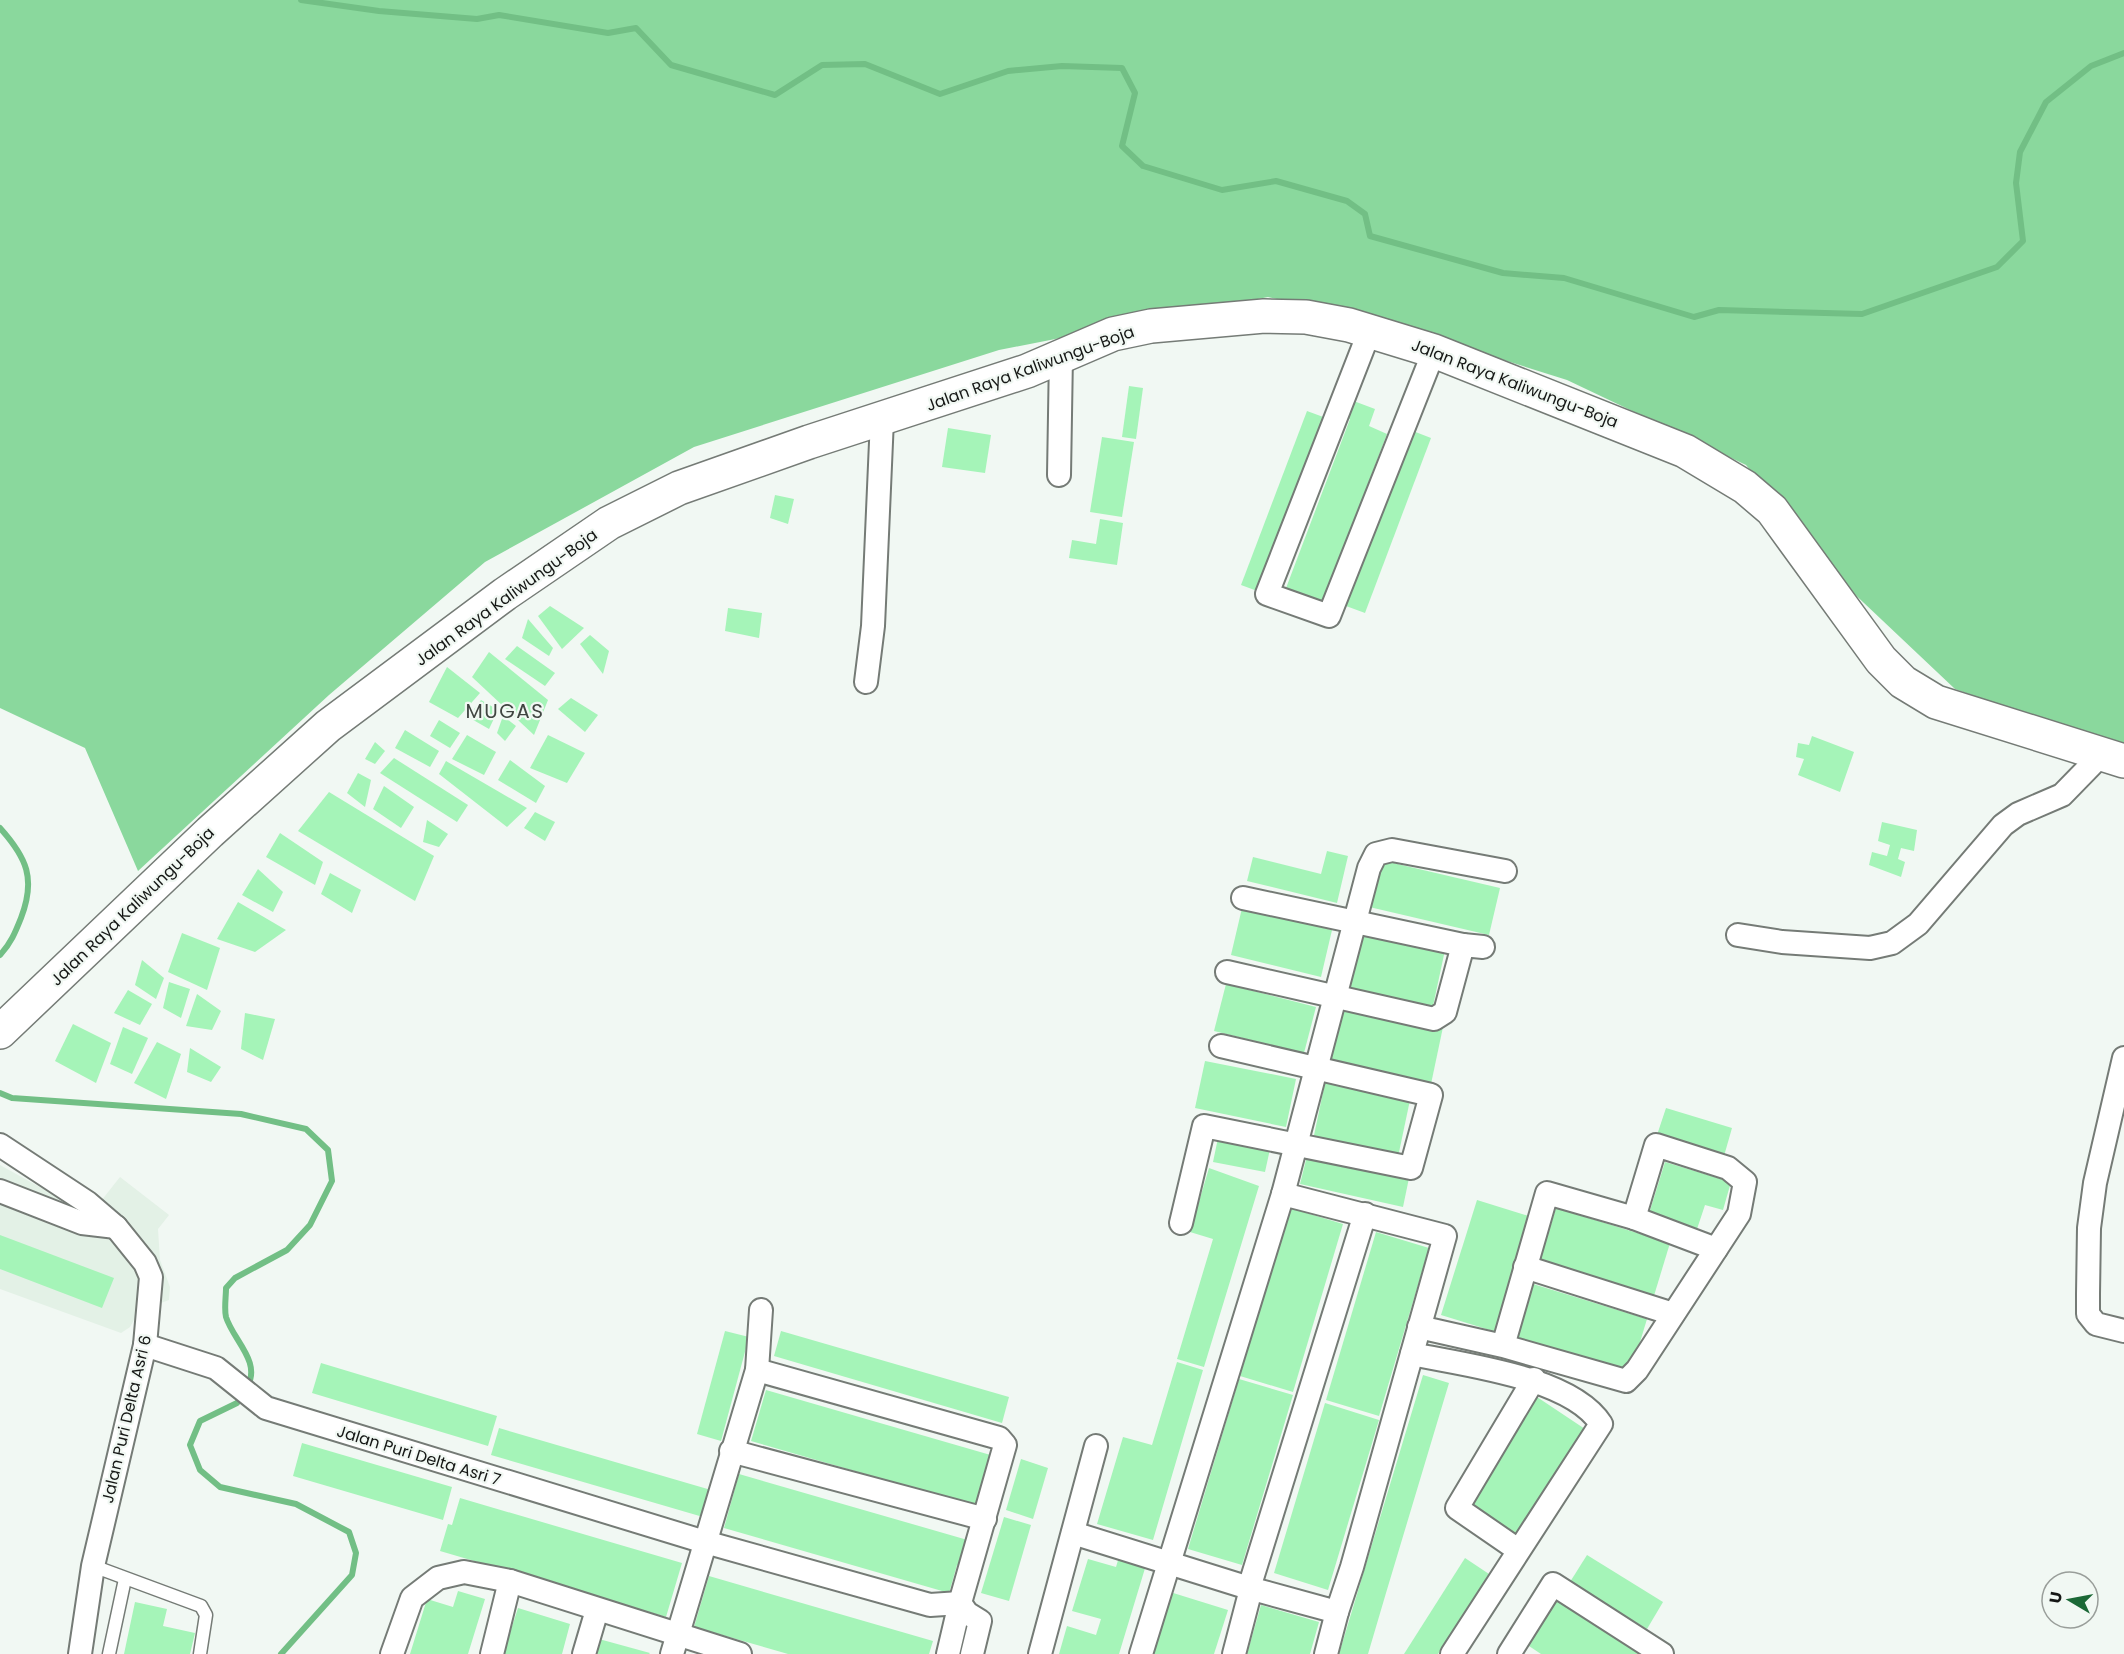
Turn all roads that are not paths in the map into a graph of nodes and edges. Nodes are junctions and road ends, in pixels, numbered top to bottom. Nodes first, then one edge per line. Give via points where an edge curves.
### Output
1 (1370, 330) junction
2 (1434, 351) junction
3 (1061, 355) junction
4 (882, 419) junction
5 (1059, 475) dead end
6 (866, 682) dead end
7 (2112, 758) edge
8 (1505, 871) dead end
9 (1243, 898) dead end
10 (1353, 922) junction
11 (1738, 935) dead end
12 (1227, 972) dead end
13 (1335, 996) junction
14 (0, 1032) edge
15 (1221, 1046) dead end
16 (2124, 1058) edge
17 (1317, 1066) junction
18 (0, 1145) edge
19 (1296, 1145) junction
20 (0, 1191) edge
21 (1283, 1194) junction
22 (1365, 1214) junction
23 (1634, 1218) junction
24 (1181, 1223) dead end
25 (116, 1227) junction
26 (1716, 1249) junction
27 (1525, 1267) junction
28 (761, 1310) dead end
29 (1673, 1314) junction
30 (1419, 1327) junction
31 (2124, 1331) edge
32 (145, 1345) junction
33 (1503, 1346) junction
34 (1412, 1354) junction
35 (757, 1370) junction
36 (1534, 1379) junction
37 (1096, 1446) dead end
38 (731, 1451) junction
39 (985, 1519) junction
40 (1073, 1533) junction
41 (705, 1542) junction
42 (1518, 1550) junction
43 (1167, 1562) junction
44 (93, 1566) junction
45 (125, 1580) junction
46 (510, 1581) junction
47 (1250, 1588) junction
48 (960, 1603) junction
49 (597, 1610) junction
50 (1337, 1612) junction
51 (675, 1644) edge
52 (1516, 1651) edge
53 (80, 1654) edge
54 (109, 1654) edge
55 (200, 1654) edge
56 (392, 1654) edge
57 (492, 1654) edge
58 (584, 1654) edge
59 (740, 1654) edge
60 (948, 1654) edge
61 (972, 1654) edge
62 (1040, 1654) edge
63 (1141, 1654) edge
64 (1234, 1654) edge
65 (1326, 1654) edge
66 (1452, 1654) edge
67 (1662, 1654) edge

1 - 2 main road, Jalan Raya Kaliwungu-Boja
1 - 2 street via 1267,594 1329,616
1 - 3 main road, Jalan Raya Kaliwungu-Boja via 1306,317 1209,320 1113,334
2 - 7 main road, Jalan Raya Kaliwungu-Boja via 1614,421 1685,451 1722,472 1772,510 1881,660 1903,682 1936,702
3 - 4 main road, Jalan Raya Kaliwungu-Boja via 1027,371
3 - 5 street
4 - 6 street via 873,626
4 - 14 main road, Jalan Raya Kaliwungu-Boja via 679,488 609,523 556,558 328,726 210,831
7 - 11 street via 2062,795 2018,814 2003,825 1918,924 1892,943 1858,947
8 - 10 street via 1381,851 1372,858
9 - 10 street
10 - 13 street
10 - 13 street via 1473,946 1445,1012 1434,1020
12 - 13 street
13 - 17 street
15 - 17 street
16 - 31 street via 2095,1183 2089,1227 2088,1314 2096,1324
17 - 19 street
17 - 19 street via 1431,1095 1411,1168
18 - 25 street, Jalan Puri Delta Asri 6 via 88,1203
19 - 21 street
19 - 24 street via 1204,1126
20 - 25 street via 82,1223
21 - 22 street
21 - 43 street
22 - 30 street via 1445,1236
22 - 47 street
23 - 26 street
23 - 26 street via 1656,1145 1728,1168 1745,1182 1739,1214
23 - 27 street via 1547,1193
25 - 32 street, Jalan Puri Delta Asri 6 via 145,1263 151,1277
26 - 29 street
27 - 29 street
27 - 33 street
28 - 35 street
29 - 33 street via 1637,1370 1626,1380
30 - 33 street
30 - 34 street
32 - 41 street, Jalan Puri Delta Asri 7 via 216,1368 266,1408
32 - 44 street, Jalan Puri Delta Asri 6
34 - 36 street
34 - 50 street
35 - 38 street
35 - 39 street via 999,1438 1005,1445
36 - 42 street via 1457,1508
36 - 42 street via 1593,1411 1601,1424
37 - 40 street
38 - 39 street
38 - 41 street
39 - 48 street
40 - 43 street
40 - 62 street
41 - 48 street, Jalan Puri Delta Asri 7 via 930,1605
41 - 51 street
42 - 66 street
43 - 47 street
43 - 63 street
44 - 45 lane
44 - 53 street, Jalan Puri Delta Asri 6
45 - 54 lane
45 - 55 lane via 201,1606 206,1615
46 - 49 street
46 - 56 street via 464,1572 438,1578 412,1598
46 - 57 street
47 - 50 street
47 - 64 street
48 - 60 street
48 - 61 street via 980,1621
49 - 51 street
49 - 58 street
50 - 65 street
51 - 59 street
52 - 67 street via 1553,1584

